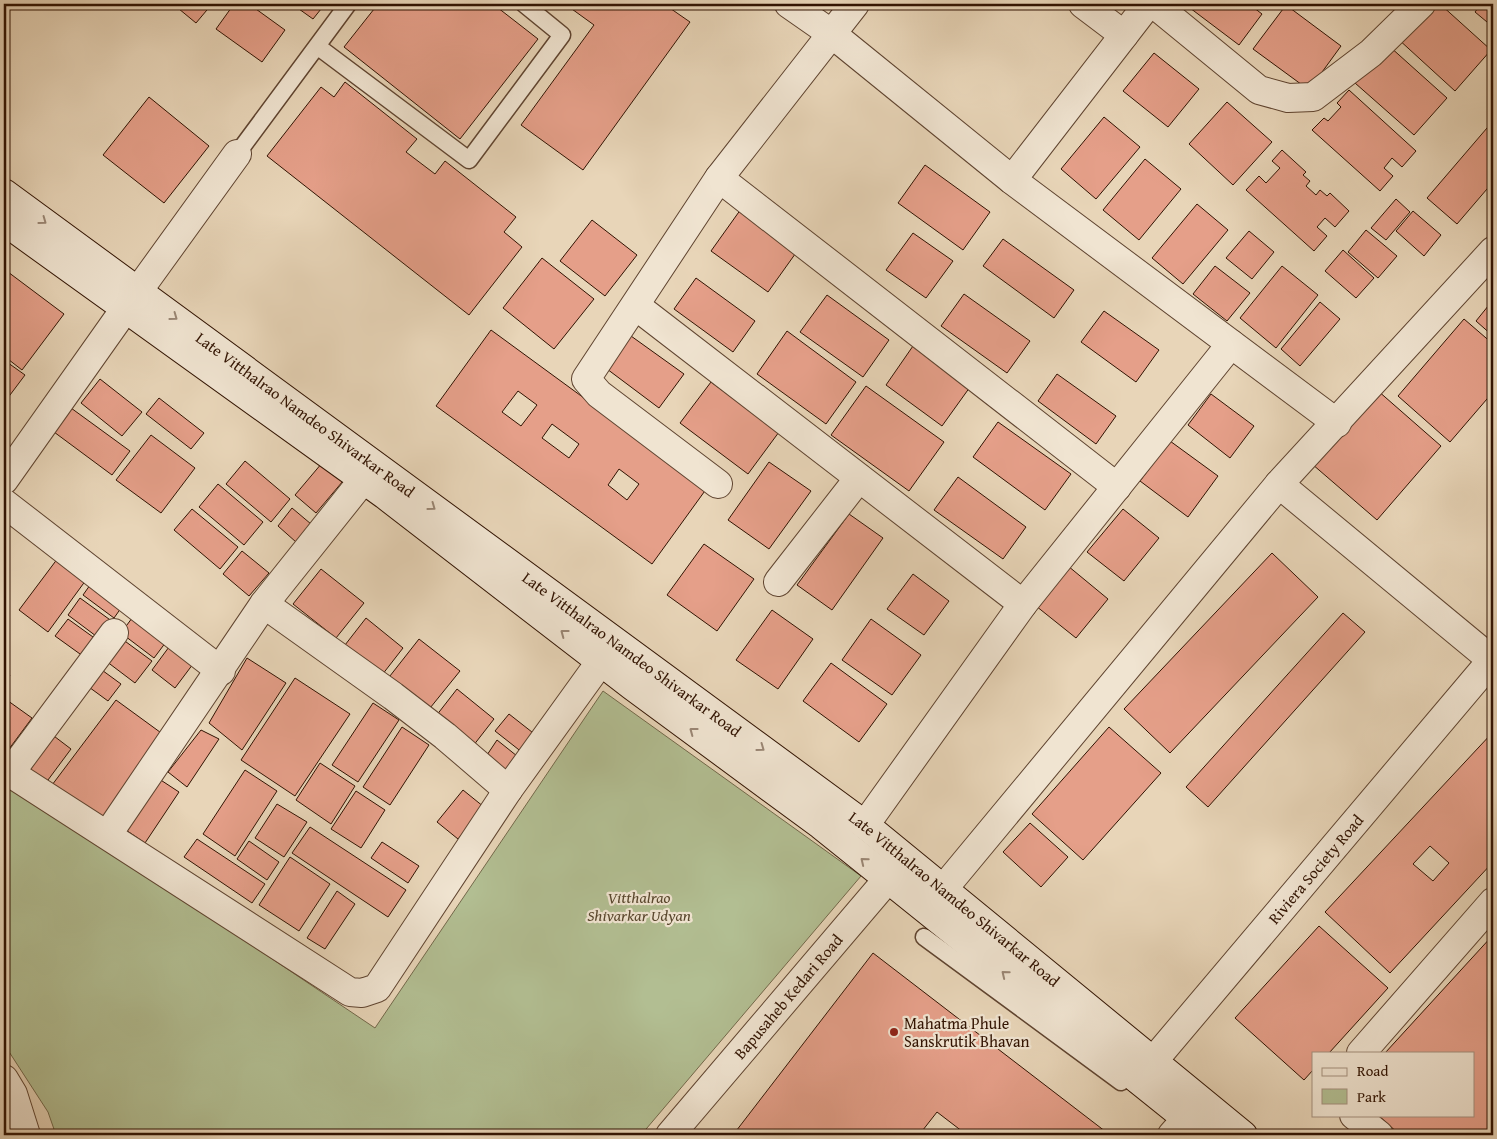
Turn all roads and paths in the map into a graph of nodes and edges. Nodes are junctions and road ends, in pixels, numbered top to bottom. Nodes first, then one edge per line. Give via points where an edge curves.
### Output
1 (348, 4) edge
2 (524, 4) edge
3 (789, 4) edge
4 (855, 4) edge
5 (1083, 4) edge
6 (1148, 4) edge
7 (1154, 4) edge
8 (1421, 4) edge
9 (832, 34) junction
10 (1124, 35) junction
11 (317, 46) junction
12 (237, 154) joint
13 (718, 178) junction
14 (1012, 180) junction
15 (4, 193) edge
16 (4, 222) edge
17 (1493, 250) edge
18 (132, 300) junction
19 (636, 306) junction
20 (1231, 344) junction
21 (1338, 423) junction
22 (859, 478) junction
23 (4, 480) edge
24 (363, 480) junction
25 (718, 484) dead end
26 (1279, 484) junction
27 (1117, 486) junction
28 (4, 503) edge
29 (778, 582) dead end
30 (264, 604) junction
31 (1023, 604) junction
32 (114, 634) dead end
33 (1493, 660) edge
34 (601, 661) junction
35 (221, 671) junction
36 (7, 771) edge
37 (508, 790) junction
38 (865, 825) junction
39 (108, 834) junction
40 (906, 857) junction
41 (887, 879) junction
42 (944, 888) junction
43 (1493, 902) edge
44 (924, 937) dead end
45 (1363, 1052) edge
46 (1146, 1070) junction
47 (4, 1079) edge
48 (1159, 1097) junction
49 (1355, 1116) edge
50 (1179, 1127) edge
51 (26, 1135) edge
52 (670, 1135) edge
53 (1207, 1135) edge
54 (1243, 1135) edge
55 (1378, 1135) edge

1 - 11 lane
2 - 11 lane via 562,34 470,160
3 - 9 street
4 - 9 street
5 - 10 street
6 - 10 street
7 - 8 street via 1259,90 1288,98 1313,96 1371,54
9 - 13 street
9 - 14 street
10 - 14 street
11 - 12 lane
12 - 18 street
13 - 19 street
13 - 27 street
14 - 20 street
15 -> 18 street, Late Vitthalrao Namdeo Shivarkar Road
16 - 18 street, Late Vitthalrao Namdeo Shivarkar Road
17 - 21 street
18 - 23 street
18 - 24 street, Late Vitthalrao Namdeo Shivarkar Road
18 -> 38 street, Late Vitthalrao Namdeo Shivarkar Road
19 - 22 street
19 - 25 street via 586,379 599,394
20 - 21 street
20 - 27 street
21 - 26 street
22 - 29 street
22 - 31 street
24 - 30 street
34 -> 24 street, Late Vitthalrao Namdeo Shivarkar Road
26 - 33 street
26 - 42 street
27 - 31 street
28 - 35 street
30 - 35 street
30 - 37 street via 415,713
31 - 38 street
32 - 36 street
33 - 46 street, Riviera Society Road
34 - 37 street
41 -> 34 street, Late Vitthalrao Namdeo Shivarkar Road
35 - 39 street
36 - 39 street
37 - 39 street via 377,988 362,993 350,992
38 - 40 street, Late Vitthalrao Namdeo Shivarkar Road
40 - 41 street, Bapusaheb Kedari Road
40 - 42 street, Late Vitthalrao Namdeo Shivarkar Road
46 -> 41 street, Late Vitthalrao Namdeo Shivarkar Road
41 - 52 street, Bapusaheb Kedari Road
42 - 46 street, Late Vitthalrao Namdeo Shivarkar Road
43 - 45 street
44 - 48 lane via 1150,1104
46 - 48 street, Late Vitthalrao Namdeo Shivarkar Road
46 - 54 street, Late Vitthalrao Namdeo Shivarkar Road
47 - 51 street via 13,1094
48 - 50 street, Late Vitthalrao Namdeo Shivarkar Road
49 - 55 street
50 - 53 street, Late Vitthalrao Namdeo Shivarkar Road

